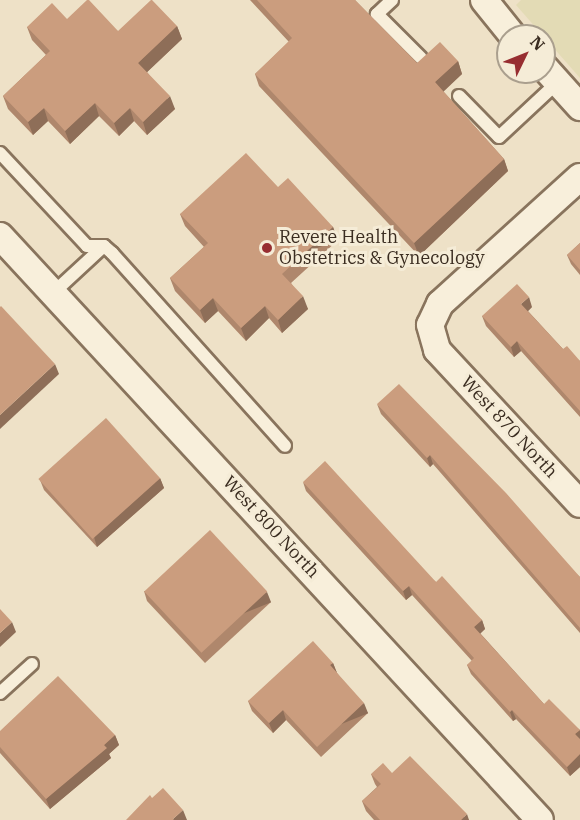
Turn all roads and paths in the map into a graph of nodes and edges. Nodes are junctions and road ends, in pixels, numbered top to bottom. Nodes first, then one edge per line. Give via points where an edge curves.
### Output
1 (392, 0) edge
2 (491, 3) edge
3 (505, 24) edge
4 (422, 58) edge
5 (556, 81) edge
6 (544, 84) edge
7 (459, 96) dead end
8 (580, 107) edge
9 (0, 153) edge
10 (580, 177) edge
11 (0, 236) edge
12 (104, 246) junction
13 (54, 293) junction
14 (285, 446) dead end
15 (580, 504) edge
16 (32, 664) dead end
17 (0, 693) edge
18 (540, 820) edge

1 - 4 lane via 377,14
2 - 3 street
5 - 8 street
6 - 7 lane via 500,137
9 - 12 lane via 87,246
10 - 15 street, West 870 North via 440,304 430,325 437,350
11 - 13 street, West 800 North
12 - 13 lane
12 - 14 lane
13 - 18 street, West 800 North
16 - 17 lane

